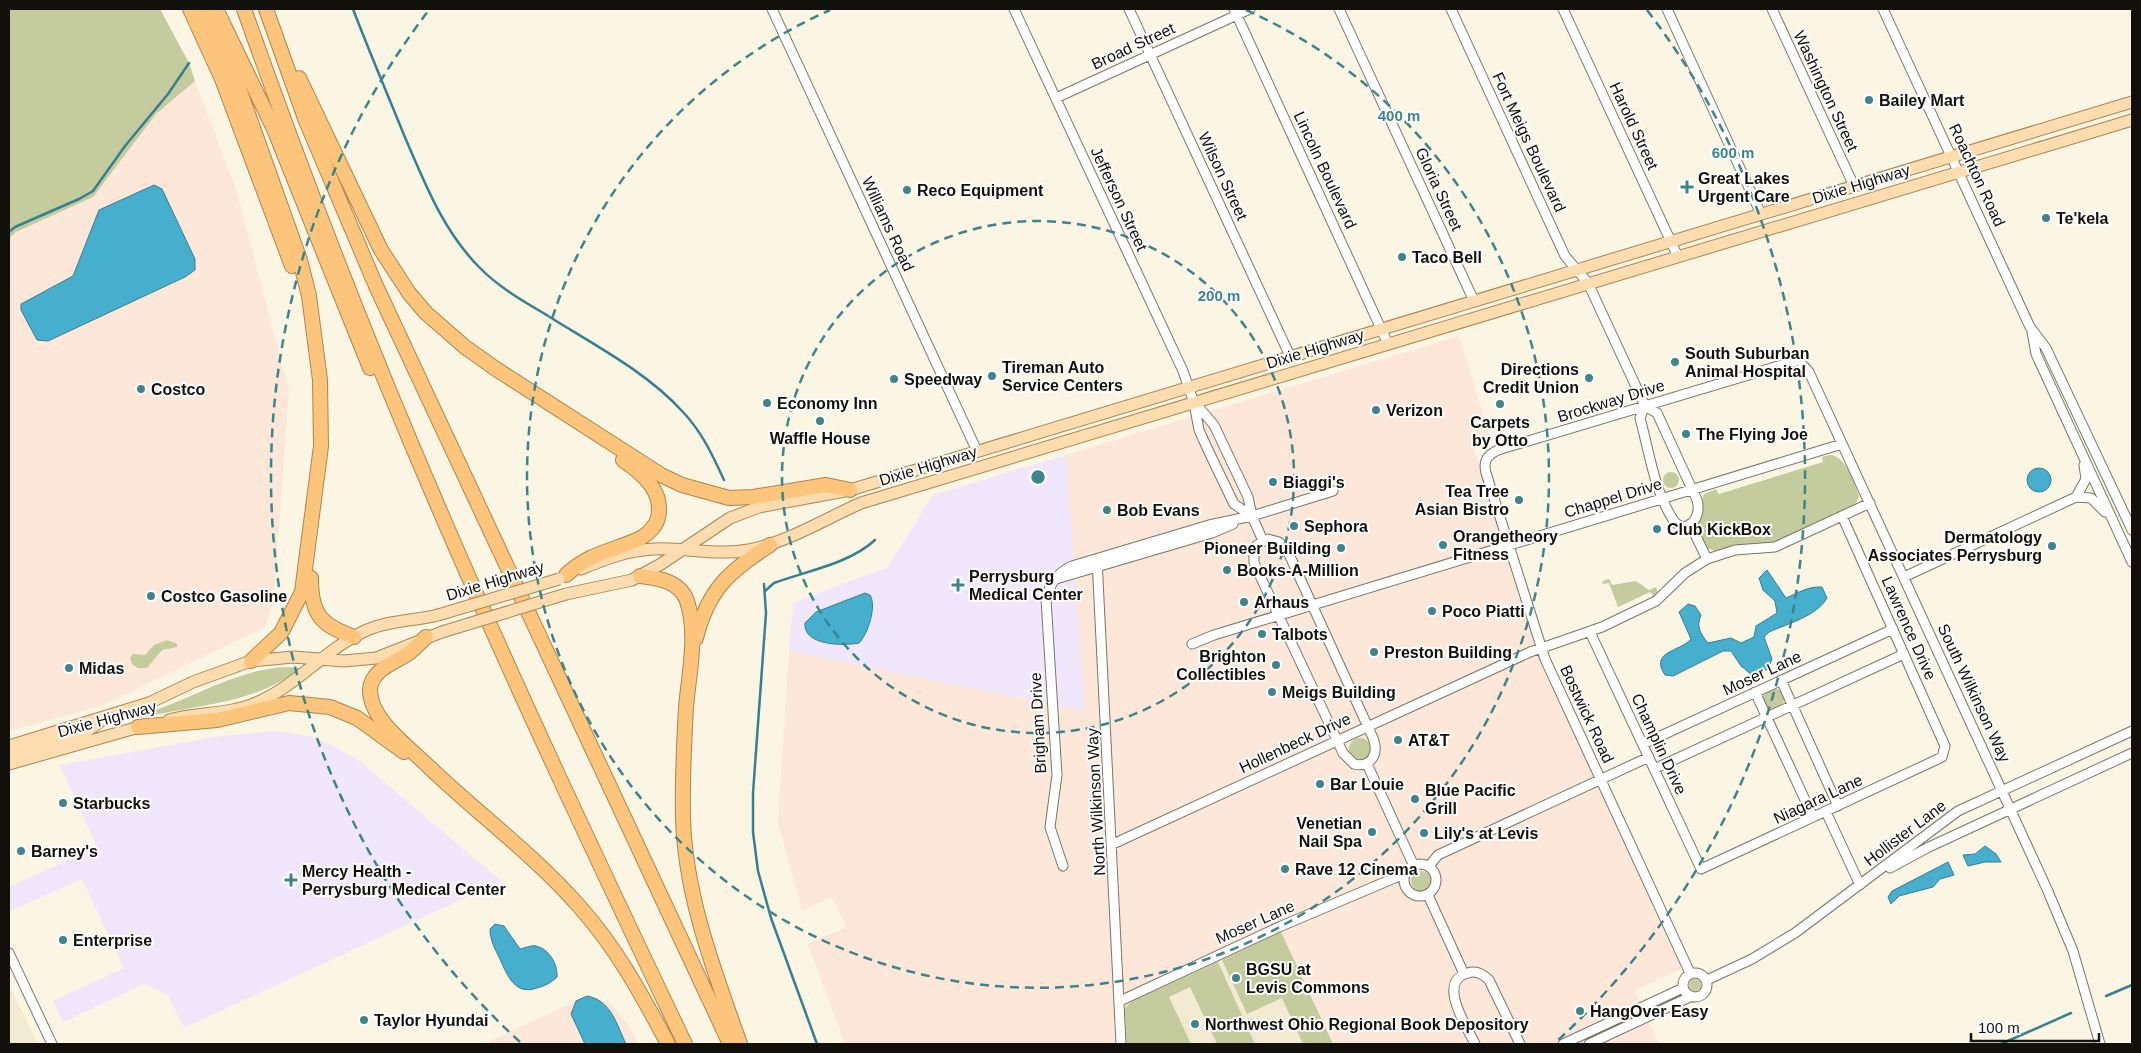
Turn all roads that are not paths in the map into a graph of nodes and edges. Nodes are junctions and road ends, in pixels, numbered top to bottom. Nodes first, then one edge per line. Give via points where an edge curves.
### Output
1 (190, 9) edge
2 (205, 9) edge
3 (216, 9) edge
4 (244, 9) edge
5 (266, 9) edge
6 (772, 9) edge
7 (1014, 9) edge
8 (1129, 9) edge
9 (1250, 9) edge
10 (1339, 9) edge
11 (1452, 9) edge
12 (1563, 9) edge
13 (1667, 9) edge
14 (1772, 9) edge
15 (1882, 9) edge
16 (1235, 12) edge
17 (1150, 55) junction
18 (1056, 98) junction
19 (2132, 102) edge
20 (2132, 120) edge
21 (1951, 156) junction
22 (1958, 172) junction
23 (1854, 186) junction
24 (1761, 214) junction
25 (1671, 241) junction
26 (1678, 257) junction
27 (1577, 270) junction
28 (1588, 283) junction
29 (1474, 301) junction
30 (310, 309) junction
31 (2030, 327) junction
32 (1382, 329) junction
33 (1388, 344) junction
34 (465, 347) junction
35 (1290, 356) junction
36 (1801, 363) joint
37 (1187, 387) junction
38 (1194, 403) junction
39 (1645, 406) junction
40 (1842, 444) junction
41 (977, 451) junction
42 (2083, 455) junction
43 (1487, 456) joint
44 (850, 490) junction
45 (1692, 490) junction
46 (1333, 491) dead end
47 (2076, 497) junction
48 (1663, 499) junction
49 (1870, 503) junction
50 (314, 507) junction
51 (1252, 516) junction
52 (1842, 516) junction
53 (1690, 524) junction
54 (2115, 524) junction
55 (2132, 530) edge
56 (1262, 541) junction
57 (770, 545) junction
58 (1509, 546) junction
59 (683, 550) junction
60 (1707, 559) junction
61 (2132, 562) edge
62 (1097, 563) junction
63 (640, 576) junction
64 (562, 577) junction
65 (1904, 577) junction
66 (1313, 605) junction
67 (1278, 615) junction
68 (1893, 629) junction
69 (1590, 632) junction
70 (494, 634) junction
71 (354, 637) junction
72 (426, 638) junction
73 (1192, 644) dead end
74 (1541, 648) junction
75 (1904, 654) junction
76 (691, 656) junction
77 (321, 659) junction
78 (251, 661) junction
79 (1781, 680) junction
80 (1756, 692) junction
81 (1792, 705) junction
82 (109, 715) junction
83 (1767, 717) junction
84 (1368, 726) junction
85 (138, 728) junction
86 (2132, 731) edge
87 (1337, 741) junction
88 (1643, 744) junction
89 (9, 746) edge
90 (1944, 752) joint
91 (2132, 753) edge
92 (9, 755) edge
93 (1649, 757) junction
94 (9, 764) edge
95 (1368, 764) junction
96 (1654, 769) junction
97 (1601, 779) junction
98 (448, 785) junction
99 (2002, 791) junction
100 (1838, 806) junction
101 (2010, 808) junction
102 (1826, 812) junction
103 (1813, 817) junction
104 (1113, 844) junction
105 (1414, 864) junction
106 (1063, 866) dead end
107 (1429, 866) junction
108 (1701, 868) joint
109 (1404, 874) junction
110 (1860, 886) junction
111 (1428, 895) junction
112 (9, 953) edge
113 (1690, 973) junction
114 (1464, 974) junction
115 (1706, 980) junction
116 (1684, 988) junction
117 (1692, 996) junction
118 (1120, 1001) junction
119 (52, 1044) edge
120 (668, 1044) edge
121 (685, 1044) edge
122 (730, 1044) edge
123 (740, 1044) edge
124 (1121, 1044) edge
125 (1475, 1044) edge
126 (1520, 1044) edge
127 (1563, 1044) edge
128 (1589, 1044) edge
129 (2100, 1044) edge

1 - 30 highway via 222,79
2 - 30 highway via 233,72 289,228 300,260
3 - 70 highway via 274,129 398,434
4 - 70 highway via 376,359
5 - 34 highway via 381,250 426,313
5 - 122 highway via 306,121 376,286
6 - 41 street, Williams Road
7 - 18 street, Jefferson Street
8 - 17 street, Wilson Street
9 - 16 street, Broad Street
10 - 29 street, Gloria Street
11 - 27 street, Fort Meigs Boulevard via 1565,256
12 - 25 street, Harold Street
13 - 24 street
14 - 23 street, Washington Street
15 - 21 street, Roachton Road
16 - 17 street, Broad Street
16 - 32 street, Lincoln Boulevard
17 - 18 street, Broad Street
17 - 35 street, Wilson Street
18 - 37 street, Jefferson Street via 1183,372
19 - 21 main road, Dixie Highway
20 - 22 main road, Dixie Highway
21 - 22 street, Roachton Road
21 - 23 main road, Dixie Highway
22 - 26 main road, Dixie Highway
22 - 31 street, Roachton Road
23 - 24 main road, Dixie Highway
24 - 25 main road, Dixie Highway
25 - 26 street, Harold Street
25 - 27 main road, Dixie Highway
26 - 28 main road, Dixie Highway
27 - 28 street, Fort Meigs Boulevard
27 - 29 main road, Dixie Highway
28 - 33 main road, Dixie Highway
28 - 39 street, Fort Meigs Boulevard
29 - 32 main road, Dixie Highway
30 - 50 highway via 319,371 322,424
31 - 42 street, Roachton Road via 2036,354
31 - 55 street, Roachton Road via 2046,348
32 - 33 street, Lincoln Boulevard
32 - 35 main road, Dixie Highway
33 - 38 main road, Dixie Highway
34 - 44 highway via 661,475 682,485 729,498 753,498 826,485
34 - 64 highway via 508,383 633,468 658,497 657,522 642,538 594,555
35 - 37 main road, Dixie Highway
36 - 39 street, Brockway Drive via 1788,362
36 - 40 street, South Wilkinson Way via 1809,372
37 - 38 street, Jefferson Street
37 - 41 main road, Dixie Highway
38 - 51 street via 1214,425 1248,497
38 - 51 street via 1199,430 1234,504
38 - 57 main road, Dixie Highway via 861,503
39 - 43 street, Brockway Drive
39 - 45 street via 1657,413
39 - 48 street via 1640,418
40 - 45 street, Chappel Drive
40 - 49 street, South Wilkinson Way
41 - 44 main road, Dixie Highway
42 - 47 street via 2086,479
42 - 54 street, Roachton Road
43 - 58 street, Bostwick Road via 1486,473
44 - 59 main road, Dixie Highway via 759,507 730,518
45 - 48 street, Chappel Drive
45 - 53 street via 1699,512
46 - 51 street, Brigham Drive
47 - 54 street via 2084,496 2098,502
47 - 65 street
48 - 53 street via 1675,522
48 - 58 street, Chappel Drive
49 - 52 street, Hollenbeck Drive
49 - 65 street, South Wilkinson Way
50 - 71 highway via 311,592 314,609 324,623
50 - 78 highway via 302,592 281,633
51 - 56 street
51 - 62 street, Brigham Drive via 1209,525
52 - 60 street, Hollenbeck Drive via 1774,547 1735,550
52 - 68 street, Lawrence Drive
53 - 60 street
54 - 61 street, Roachton Road
56 - 66 street via 1274,539 1284,546
56 - 67 street via 1255,549 1254,564
57 - 59 main road, Dixie Highway via 731,551
57 - 76 highway via 726,576 701,617
58 - 66 street, Chappel Drive
58 - 74 street, Bostwick Road
59 - 63 main road, Dixie Highway
59 - 64 main road, Dixie Highway via 654,549 613,556
60 - 69 street, Hollenbeck Drive via 1685,573 1656,601
62 - 104 street, North Wilkinson Way
62 - 106 street, Brigham Drive via 1067,568 1050,585 1046,599 1057,775 1050,827
63 - 72 main road, Dixie Highway, bridge via 619,585 566,594
63 - 76 highway via 670,582 686,598
64 - 71 main road, Dixie Highway, bridge via 438,615 384,625
65 - 99 street, South Wilkinson Way
66 - 67 street, Chappel Drive
66 - 84 street
67 - 73 street, Chappel Drive
67 - 87 street
68 - 75 street, Lawrence Drive
68 - 79 street, Moser Lane
69 - 74 street, Hollenbeck Drive
69 - 88 street, Champlin Drive
70 - 121 highway
71 - 77 main road, Dixie Highway
72 - 77 main road, Dixie Highway via 376,658
72 - 98 highway via 408,654 378,672 370,687 371,704 388,727
74 - 84 street, Hollenbeck Drive
74 - 97 street, Bostwick Road
75 - 81 street
75 - 90 street, Lawrence Drive via 1943,740
76 - 123 highway via 683,777 688,874 705,942
77 - 78 main road, Dixie Highway via 293,657
77 - 85 main road, Dixie Highway via 277,692 256,703
78 - 82 main road, Dixie Highway via 193,682 149,703
79 - 80 street, Moser Lane
79 - 81 street
80 - 83 street
80 - 88 street, Moser Lane
81 - 83 street
81 - 100 street
82 - 89 main road, Dixie Highway
82 - 92 main road via 87,731
83 - 96 street
83 - 103 street
84 - 87 street, Hollenbeck Drive
84 - 95 street via 1376,750
85 - 94 main road, Dixie Highway
85 - 98 highway via 217,720 289,703 330,707 357,718
86 - 99 street, Hollister Lane
87 - 95 street via 1348,760 1360,766
87 - 104 street, Hollenbeck Drive
88 - 93 street, Champlin Drive
90 - 100 street, Niagara Lane via 1936,760
91 - 101 street, Hollister Lane
93 - 96 street, Champlin Drive
93 - 97 street
95 - 105 street
96 - 108 street, Champlin Drive
97 - 107 street via 1438,855
97 - 113 street, Bostwick Road
98 - 120 highway via 578,904 631,976
99 - 101 street, South Wilkinson Way
99 - 110 street, Hollister Lane via 1947,818
100 - 102 street, Niagara Lane
101 - 110 street, Hollister Lane via 1929,847
101 - 129 street, South Wilkinson Way via 2068,938
102 - 103 street, Niagara Lane
102 - 110 street
103 - 108 street, Niagara Lane
104 - 118 street, North Wilkinson Way
105 - 107 street
105 - 109 street
107 - 111 street via 1436,876 1436,883
109 - 111 street via 1408,891 1417,896
109 - 118 street, Moser Lane via 1279,927
110 - 115 street, Hollister Lane via 1782,942
111 - 114 street
112 - 119 street
113 - 115 street via 1698,973
113 - 116 street via 1685,978
114 - 125 street via 1454,984 1453,994
114 - 126 street via 1477,972 1489,980
115 - 117 street, Hollister Lane via 1706,991 1700,996
116 - 117 street
116 - 127 street
117 - 128 street, Hollister Lane
118 - 124 street, North Wilkinson Way

